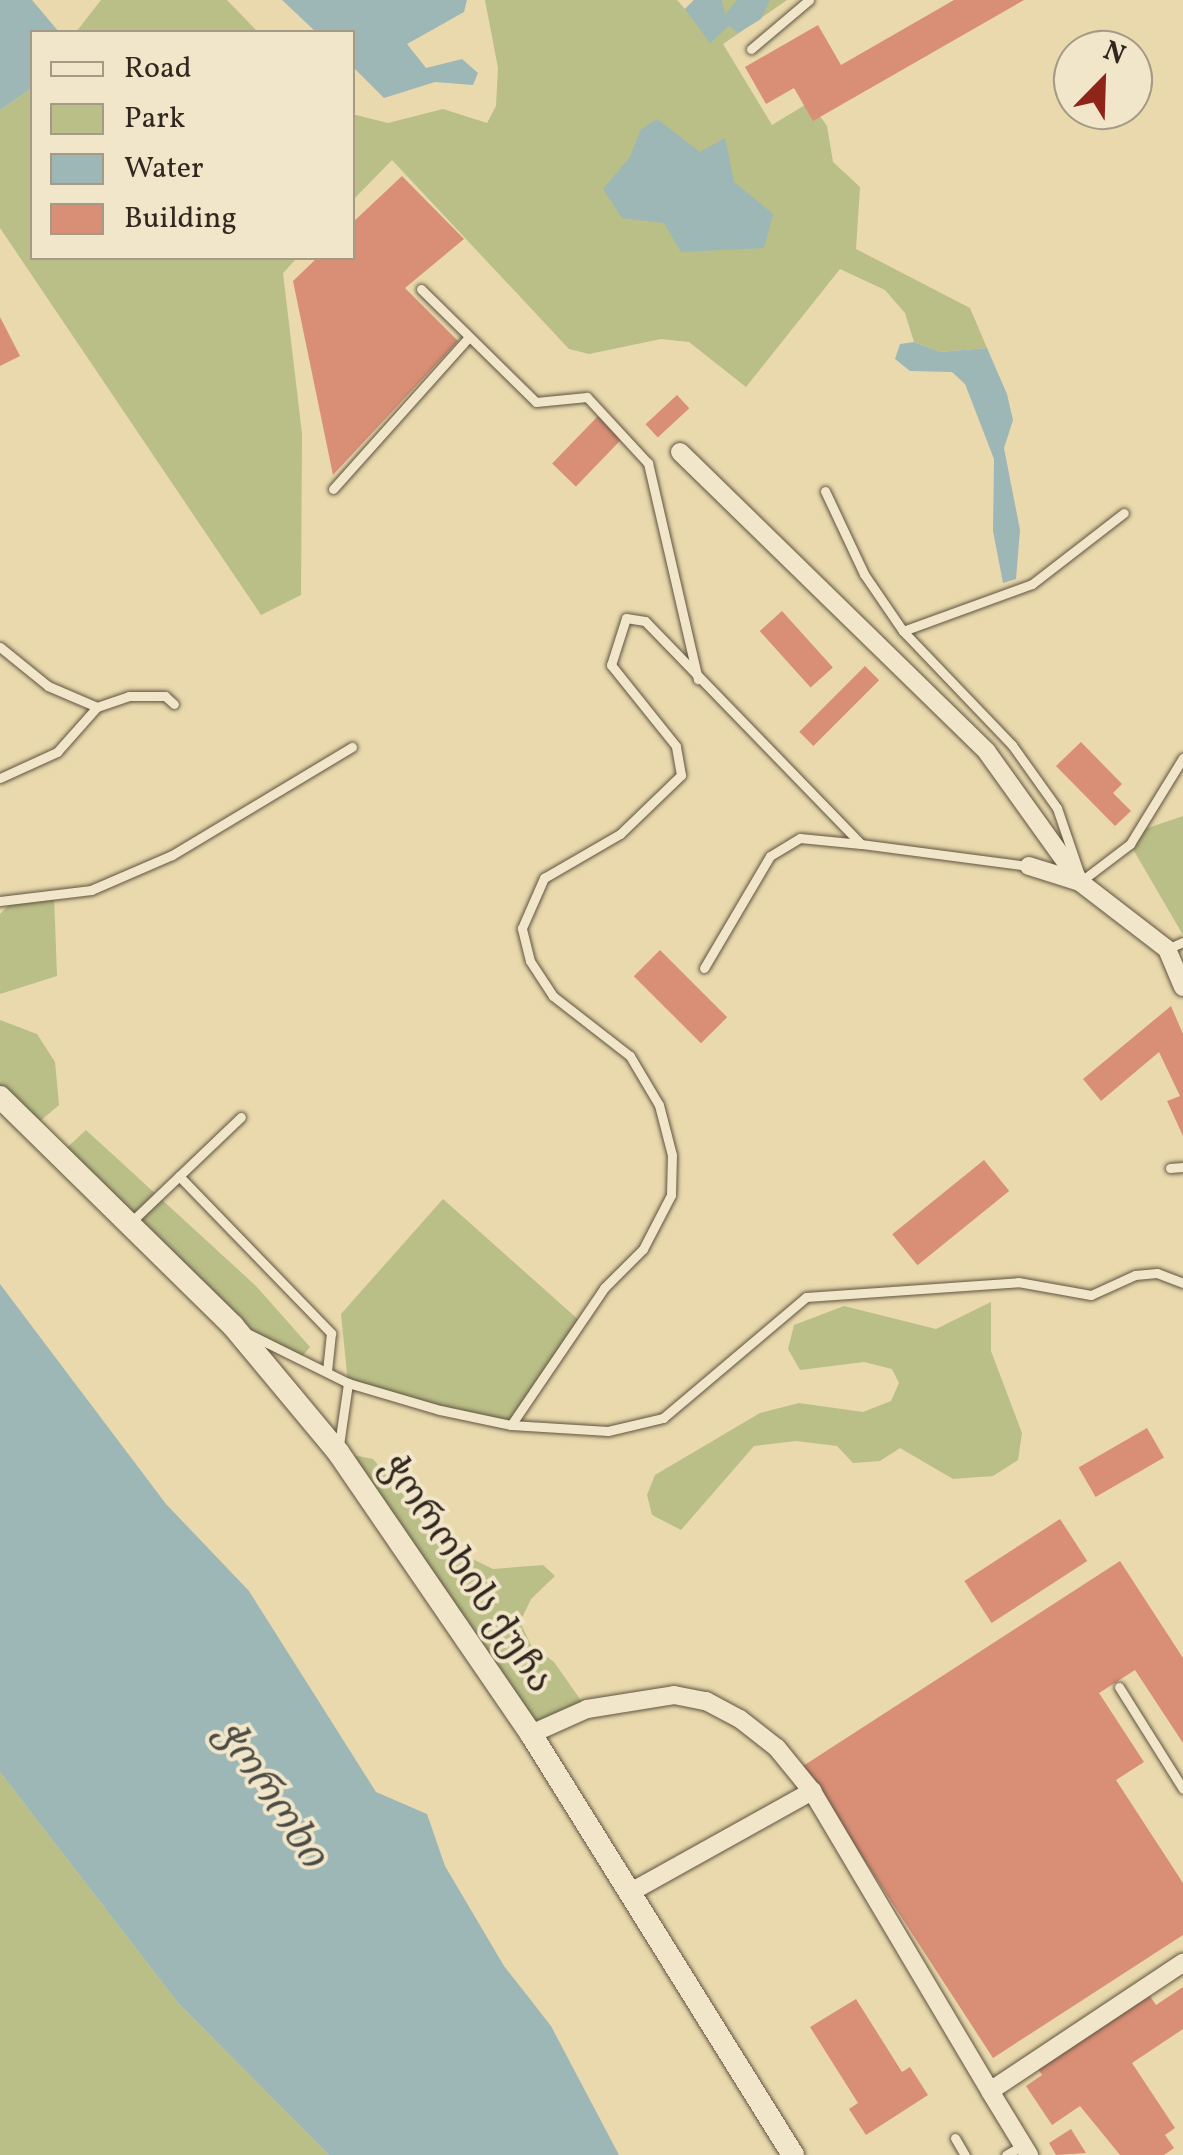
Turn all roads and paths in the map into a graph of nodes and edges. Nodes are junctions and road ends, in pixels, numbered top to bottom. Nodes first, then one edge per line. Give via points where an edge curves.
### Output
1 (809, 0) edge
2 (751, 49) dead end
3 (421, 290) dead end
4 (469, 337) junction
5 (680, 452) dead end
6 (333, 489) dead end
7 (825, 492) dead end
8 (1124, 513) dead end
9 (903, 631) junction
10 (0, 647) edge
11 (699, 682) junction
12 (174, 704) dead end
13 (97, 707) junction
14 (352, 747) dead end
15 (1183, 758) edge
16 (0, 778) edge
17 (861, 844) junction
18 (1029, 866) joint
19 (1080, 882) junction
20 (0, 900) edge
21 (1175, 945) edge
22 (704, 968) dead end
23 (1183, 987) edge
24 (0, 1097) edge
25 (241, 1117) dead end
26 (1183, 1167) edge
27 (1170, 1168) dead end
28 (179, 1176) junction
29 (129, 1224) junction
30 (1183, 1283) edge
31 (233, 1326) junction
32 (327, 1372) junction
33 (348, 1383) junction
34 (512, 1425) junction
35 (338, 1452) junction
36 (1119, 1686) dead end
37 (531, 1734) junction
38 (1183, 1789) edge
39 (812, 1791) junction
40 (630, 1893) junction
41 (1183, 1962) edge
42 (990, 2091) junction
43 (955, 2138) dead end
44 (1026, 2150) edge
45 (793, 2155) edge
46 (964, 2155) edge
47 (1006, 2155) edge

1 - 2 lane
3 - 4 lane
4 - 6 lane
4 - 11 lane via 536,402 586,397 648,462
5 - 19 street via 987,752
7 - 9 lane via 864,574
8 - 9 lane via 1032,584
9 - 19 lane via 936,674 1012,745 1057,808
10 - 13 lane via 48,686
11 - 17 lane
11 - 34 lane via 645,621 626,618 610,664 676,746 681,775 620,834 544,878 522,928 530,961 553,996 630,1056 659,1106 672,1155 672,1195 644,1250 604,1288
12 - 13 lane via 164,696 128,696
13 - 16 lane via 57,752
14 - 20 lane via 172,855 91,890
15 - 19 lane via 1130,844
17 - 18 lane
17 - 22 lane via 800,838 770,856
18 - 19 street
19 - 21 street
21 - 23 street
24 - 29 street, ჭოროხის ქუჩა
25 - 28 lane
26 - 27 lane
28 - 29 lane
28 - 32 lane via 331,1334
29 - 31 street, ჭოროხის ქუჩა
30 - 34 lane via 1157,1273 1135,1274 1090,1295 1018,1282 806,1297 663,1418 608,1430
31 - 32 lane
31 - 35 street, ჭოროხის ქუჩა
32 - 33 lane
33 - 34 lane
33 - 35 lane
35 - 37 street, ჭოროხის ქუჩა
36 - 38 lane
37 - 39 street via 612,1703 674,1695 706,1701 777,1748
37 - 40 street, ჭოროხის ქუჩა
39 - 40 street
39 - 42 street
40 - 45 street, ჭოროხის ქუჩა
41 - 42 street
42 - 44 street
43 - 46 lane
44 - 47 lane

